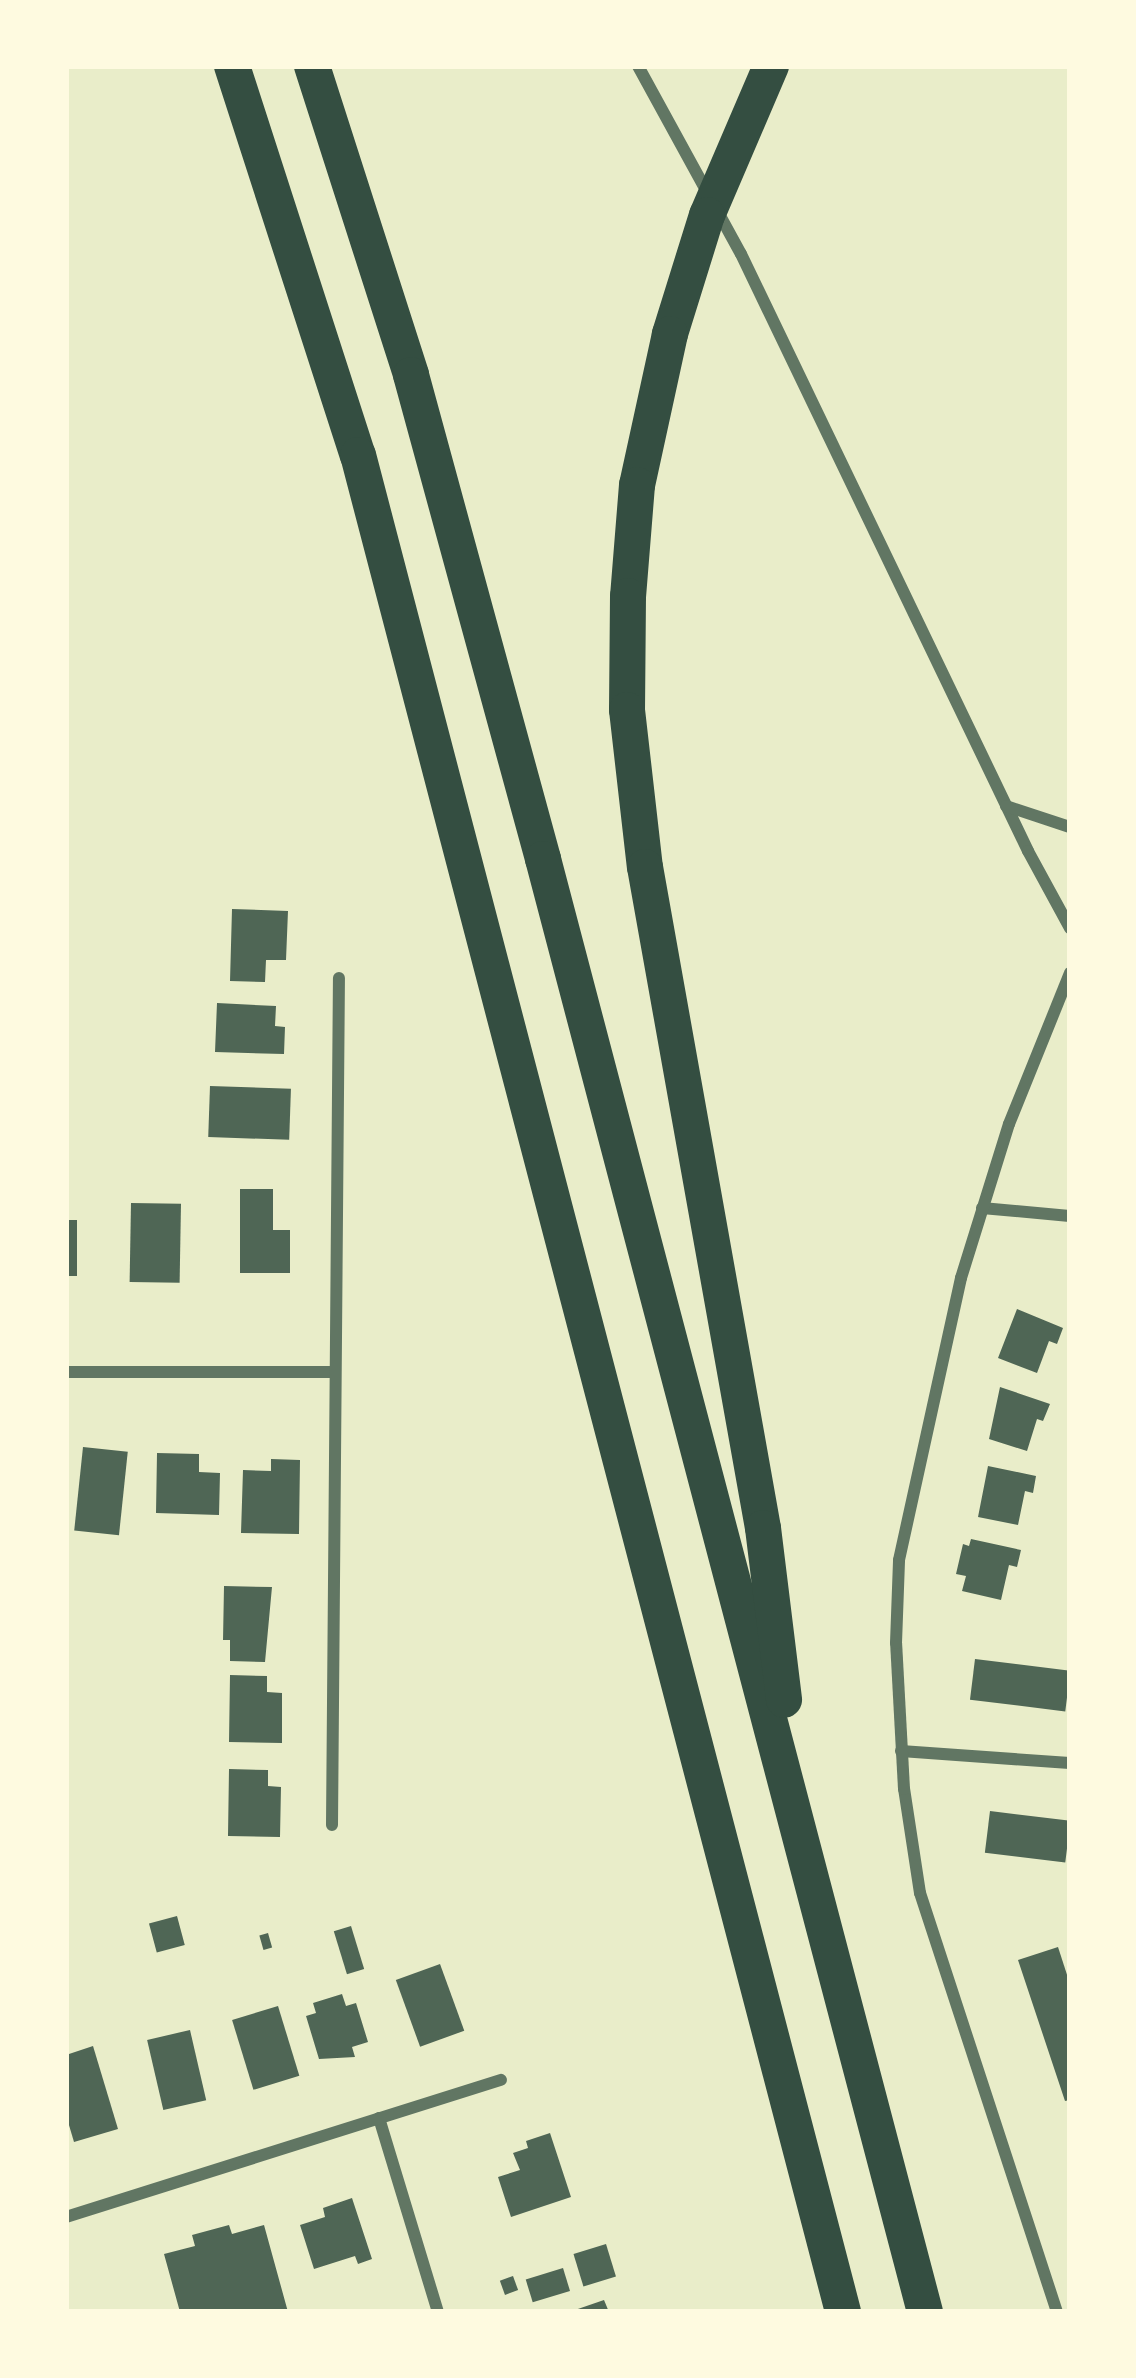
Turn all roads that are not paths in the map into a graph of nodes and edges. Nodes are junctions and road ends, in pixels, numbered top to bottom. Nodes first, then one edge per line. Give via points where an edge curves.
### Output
1 (232, 66) edge
2 (312, 66) edge
3 (638, 66) edge
4 (771, 66) edge
5 (1006, 806) junction
6 (1070, 827) edge
7 (1070, 928) edge
8 (1070, 973) edge
9 (339, 978) dead end
10 (982, 1208) junction
11 (1070, 1216) edge
12 (66, 1372) edge
13 (334, 1372) junction
14 (901, 1751) junction
15 (1070, 1762) edge
16 (332, 1825) dead end
17 (802, 1846) junction
18 (501, 2080) dead end
19 (379, 2117) junction
20 (66, 2217) edge
21 (438, 2312) edge
22 (843, 2312) edge
23 (926, 2312) edge
24 (1057, 2312) edge

1 - 22 highway via 358,455
2 - 17 highway via 417,398
3 - 5 street via 741,254
4 - 17 highway via 707,215 670,334 637,485 627,710 645,867 763,1528
5 - 6 street
5 - 7 street
8 - 10 street
9 - 13 street
10 - 11 street
10 - 14 street via 899,1560
12 - 13 street
13 - 16 street
14 - 15 street
14 - 24 street via 920,1893
17 - 23 highway
18 - 19 street
19 - 20 street
19 - 21 street

